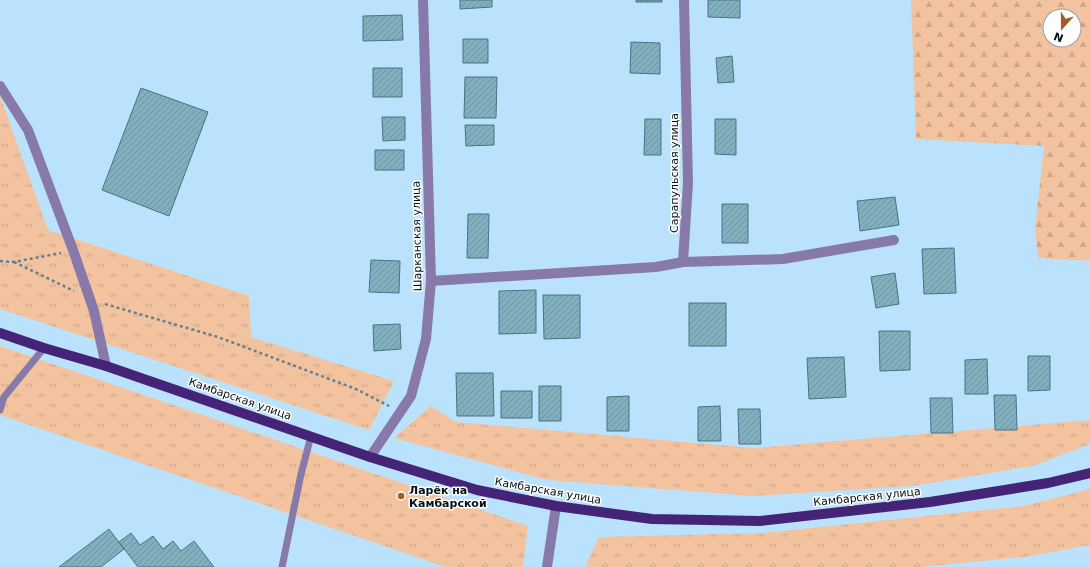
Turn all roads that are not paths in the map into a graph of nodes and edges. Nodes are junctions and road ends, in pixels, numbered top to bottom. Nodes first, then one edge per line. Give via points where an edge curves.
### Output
1 (423, 0) edge
2 (684, 0) edge
3 (0, 86) edge
4 (894, 240) dead end
5 (683, 262) junction
6 (431, 281) junction
7 (0, 333) edge
8 (44, 348) junction
9 (106, 366) junction
10 (2, 397) edge
11 (0, 410) edge
12 (311, 436) junction
13 (370, 457) junction
14 (1090, 473) edge
15 (556, 506) junction
16 (282, 567) edge
17 (547, 567) edge

1 - 6 street, Шарканская улица
2 - 5 street, Сарапульская улица via 688,183
3 - 9 street via 28,130 90,299
4 - 5 street via 783,259
5 - 6 street via 656,267
6 - 13 street, Шарканская улица via 426,339 411,396
7 - 8 main road, Камбарская улица
8 - 9 main road, Камбарская улица
8 - 10 lane
9 - 12 main road, Камбарская улица
10 - 11 lane
12 - 13 main road, Камбарская улица
12 - 16 lane
13 - 15 main road, Камбарская улица via 477,490
14 - 15 main road, Камбарская улица via 1048,483 930,502 760,521 652,519
15 - 17 street

